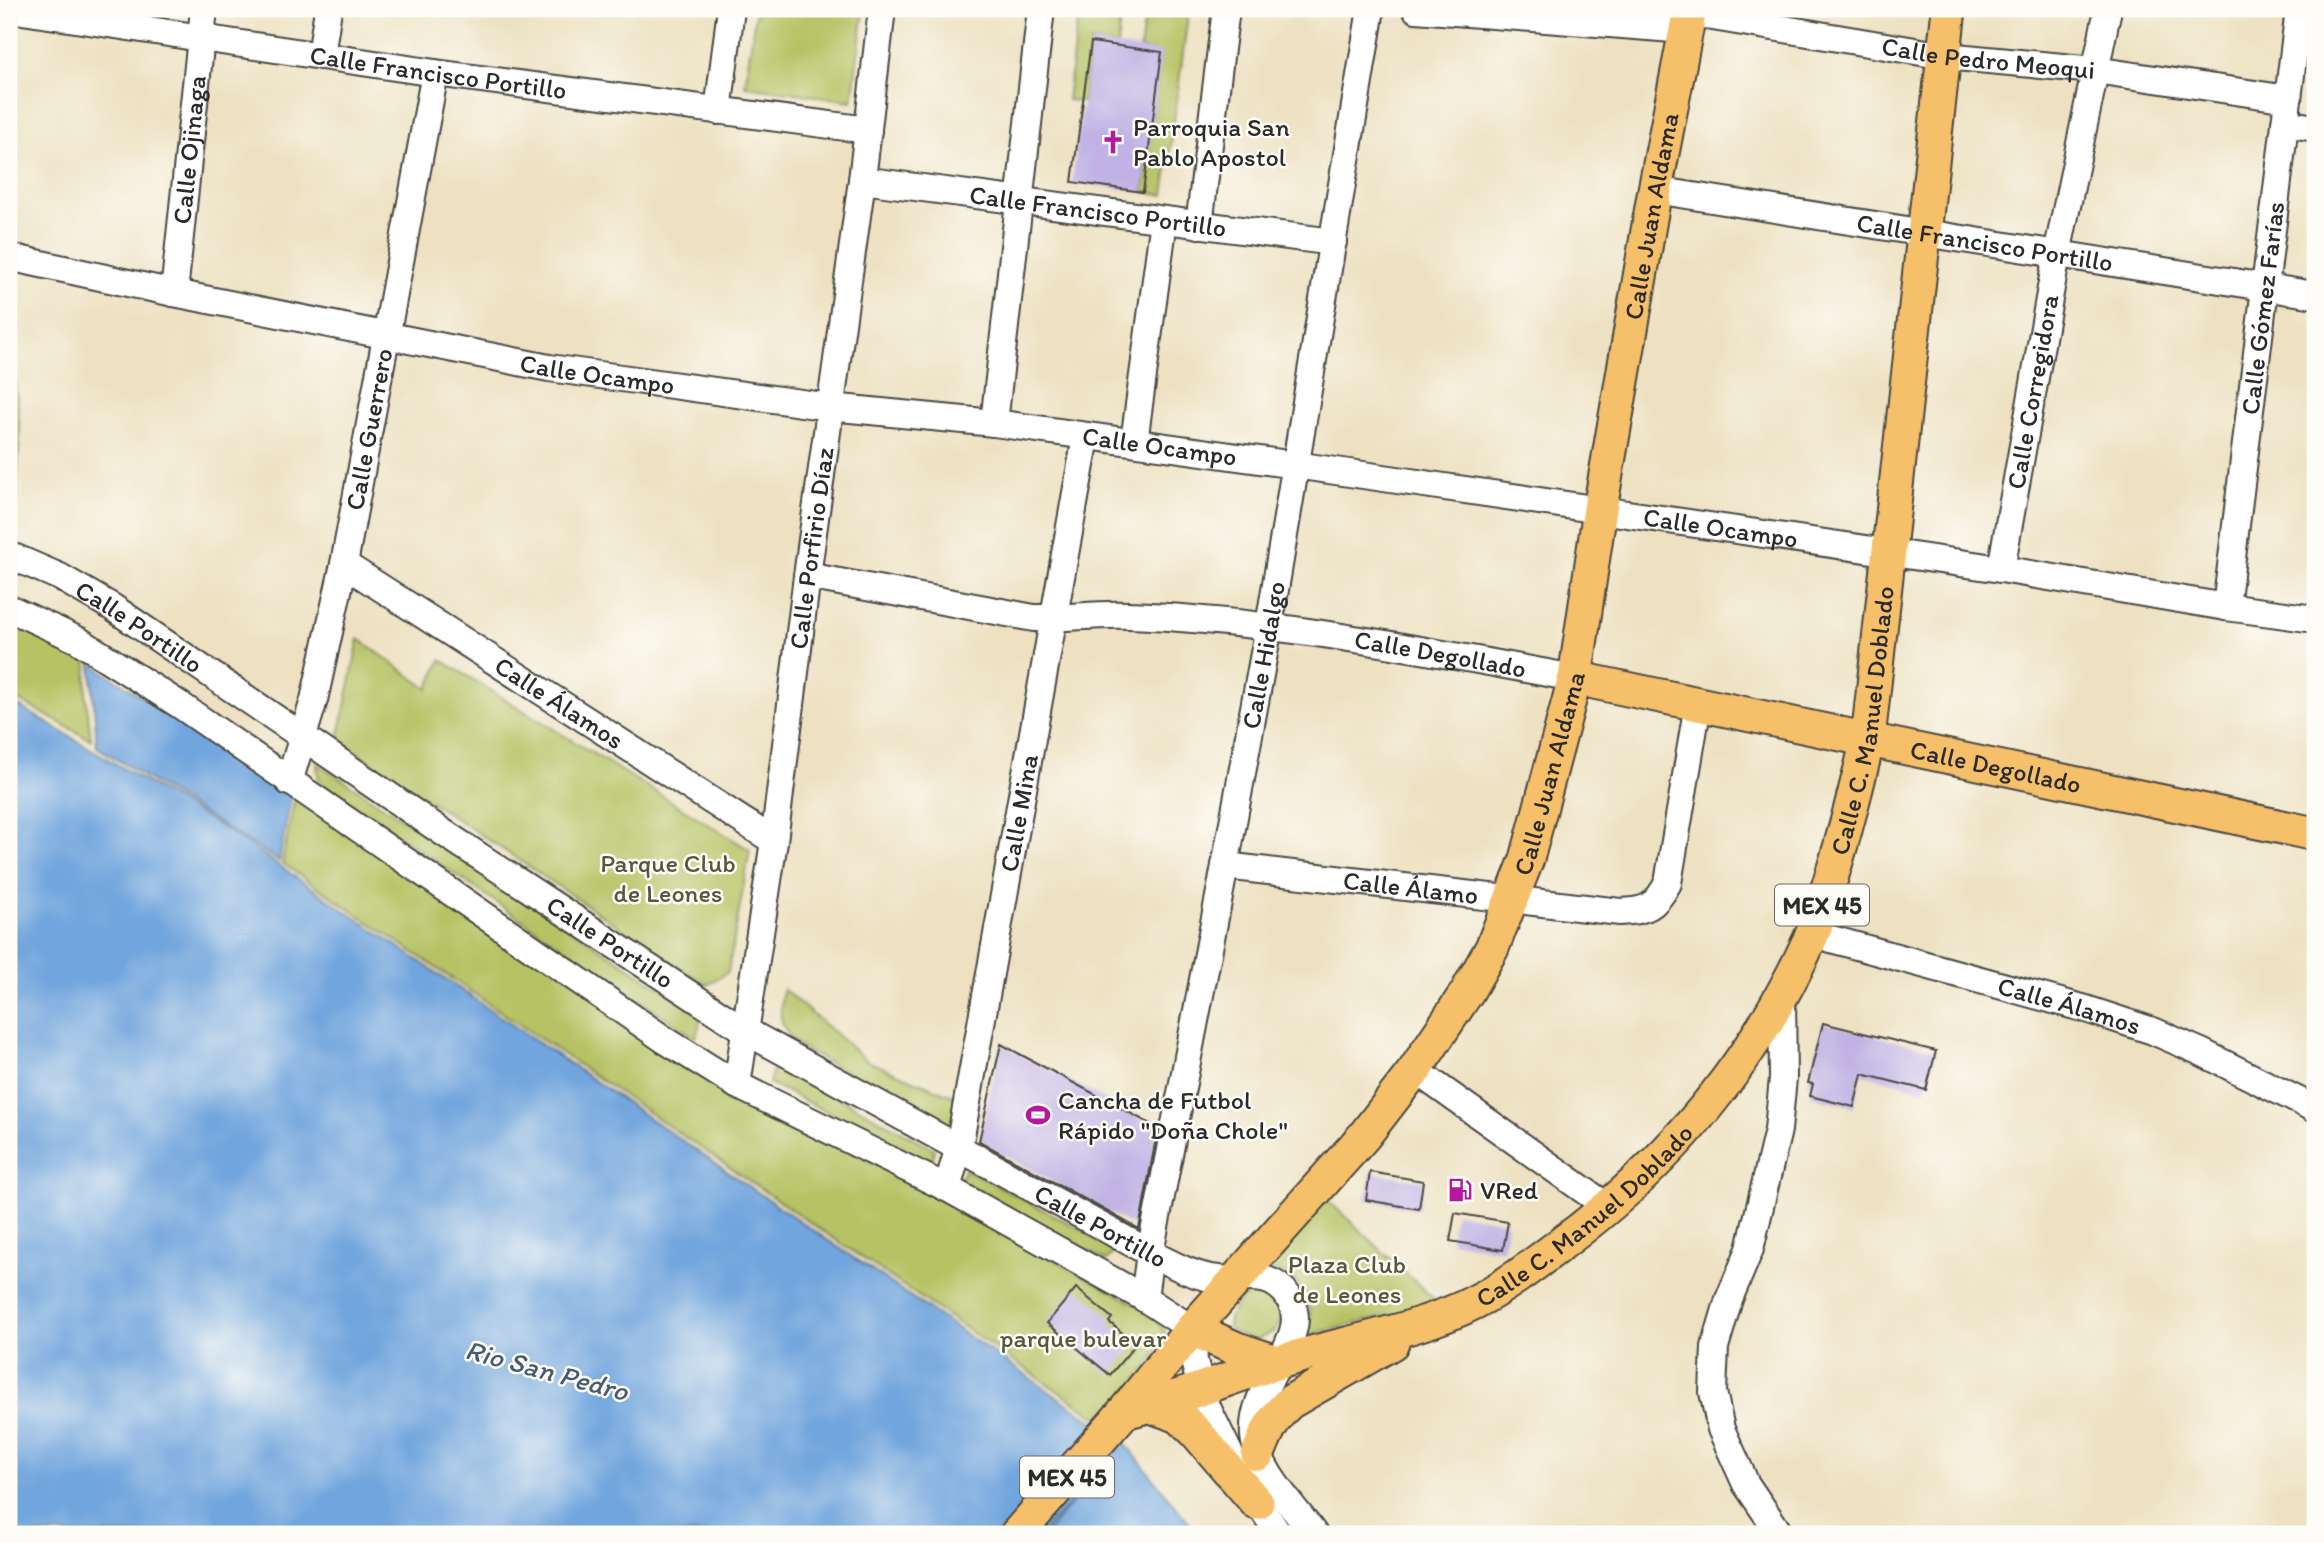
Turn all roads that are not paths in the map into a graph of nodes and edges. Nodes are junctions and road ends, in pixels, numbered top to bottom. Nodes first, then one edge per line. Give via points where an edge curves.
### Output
1 (9, 9) edge
2 (204, 9) edge
3 (328, 9) edge
4 (731, 9) edge
5 (882, 9) edge
6 (1041, 9) edge
7 (1226, 9) edge
8 (1371, 9) edge
9 (1416, 9) edge
10 (1950, 9) edge
11 (2108, 9) edge
12 (2299, 9) edge
13 (1688, 17) edge
14 (201, 37) junction
15 (321, 56) junction
16 (1945, 56) junction
17 (2095, 70) junction
18 (435, 73) junction
19 (718, 111) junction
20 (2287, 111) junction
21 (2315, 128) edge
22 (868, 130) junction
23 (862, 180) junction
24 (1655, 190) junction
25 (1019, 201) junction
26 (1164, 220) junction
27 (1199, 225) junction
28 (1925, 234) junction
29 (1333, 242) junction
30 (2057, 254) junction
31 (9, 257) edge
32 (2264, 287) junction
33 (174, 293) junction
34 (2315, 295) edge
35 (387, 336) junction
36 (830, 407) junction
37 (994, 423) junction
38 (1086, 437) junction
39 (1134, 442) junction
40 (1295, 465) junction
41 (1600, 509) junction
42 (1889, 554) junction
43 (9, 555) edge
44 (344, 564) junction
45 (2001, 569) junction
46 (807, 576) junction
47 (2226, 607) junction
48 (9, 608) edge
49 (1054, 619) junction
50 (2315, 620) edge
51 (1269, 626) junction
52 (1575, 678) junction
53 (1698, 704) junction
54 (304, 737) junction
55 (1868, 739) junction
56 (289, 782) junction
57 (2315, 834) edge
58 (774, 841) junction
59 (1225, 866) junction
60 (1513, 900) junction
61 (1813, 934) junction
62 (1782, 995) junction
63 (744, 1030) junction
64 (1415, 1070) junction
65 (737, 1085) junction
66 (2315, 1109) edge
67 (959, 1147) junction
68 (947, 1188) junction
69 (1609, 1208) junction
70 (1150, 1253) junction
71 (1237, 1278) junction
72 (1144, 1298) junction
73 (1436, 1318) junction
74 (1192, 1329) junction
75 (1277, 1363) junction
76 (1200, 1388) junction
77 (1131, 1413) junction
78 (1258, 1454) junction
79 (1257, 1503) junction
80 (1017, 1534) edge
81 (1279, 1534) edge
82 (1314, 1534) edge
83 (1780, 1534) edge

1 - 14 street, Calle Francisco Portillo
2 - 14 street, Calle Ojinaga
3 - 15 street
4 - 19 street
5 - 22 street, Calle Porfirio Díaz
6 - 25 street
7 - 27 street
8 - 29 street, Calle Hidalgo
9 - 13 street, Calle Pedro Meoqui
10 - 16 main road, Calle C. Manuel Doblado / MEX 45
11 - 17 street, Calle Corregidora
12 - 20 street, Calle Gómez Farías
13 - 16 street, Calle Pedro Meoqui
13 - 24 main road, Calle Juan Aldama / MEX 45
14 - 15 street, Calle Francisco Portillo
14 - 33 street, Calle Ojinaga
15 - 18 street, Calle Francisco Portillo
16 - 17 street, Calle Pedro Meoqui
16 - 28 main road, Calle C. Manuel Doblado / MEX 45
17 - 20 street, Calle Pedro Meoqui
17 - 30 street, Calle Corregidora
18 - 19 street, Calle Francisco Portillo
18 - 35 street, Calle Guerrero
19 - 22 street, Calle Francisco Portillo
20 - 21 street, Calle Pedro Meoqui
20 - 32 street, Calle Gómez Farías
22 - 23 street, Calle Porfirio Díaz
23 - 25 street, Calle Francisco Portillo
23 - 36 street, Calle Porfirio Díaz
24 - 28 street, Calle Francisco Portillo
24 - 41 main road, Calle Juan Aldama / MEX 45
25 - 26 street, Calle Francisco Portillo
25 - 37 street
26 - 27 street, Calle Francisco Portillo
26 - 39 street
27 - 29 street, Calle Francisco Portillo
28 - 30 street, Calle Francisco Portillo
28 - 42 main road, Calle C. Manuel Doblado / MEX 45
29 - 40 street, Calle Hidalgo
30 - 32 street, Calle Francisco Portillo
30 - 45 street, Calle Corregidora
31 - 33 street, Calle Ocampo
32 - 34 street, Calle Francisco Portillo
32 - 47 street, Calle Gómez Farías
33 - 35 street, Calle Ocampo
35 - 36 street, Calle Ocampo via 549,368
35 - 44 street, Calle Guerrero
36 - 37 street, Calle Ocampo
36 - 46 street, Calle Porfirio Díaz
37 - 38 street, Calle Ocampo
38 - 39 street, Calle Ocampo
38 - 49 street, Calle Mina
39 - 40 street, Calle Ocampo
40 - 41 street, Calle Ocampo
40 - 51 street, Calle Hidalgo
41 - 42 street, Calle Ocampo
41 - 52 main road, Calle Juan Aldama / MEX 45
42 - 45 street, Calle Ocampo
42 - 55 main road, Calle C. Manuel Doblado / MEX 45
43 - 54 street, Calle Portillo via 112,607
44 - 54 street, Calle Guerrero
44 - 58 street, Calle Álamos
45 - 47 street, Calle Ocampo
46 - 49 street, Calle Degollado via 1016,616
46 - 58 street, Calle Porfirio Díaz
47 - 50 street, Calle Ocampo
48 - 56 street, Calle Portillo via 78,640
49 - 51 street, Calle Degollado via 1121,614
49 - 67 street, Calle Mina
51 - 52 street, Calle Degollado
51 - 59 street, Calle Hidalgo
52 - 53 main road, Calle Degollado
52 - 60 main road, Calle Juan Aldama / MEX 45
53 - 55 main road, Calle Degollado
53 - 60 street, Calle Álamo via 1668,883 1656,901 1641,911 1620,912
54 - 56 street, Calle Guerrero
54 - 63 street, Calle Portillo
55 - 57 main road, Calle Degollado
55 - 61 main road, Calle C. Manuel Doblado / MEX 45
56 - 65 street, Calle Portillo
58 - 63 street, Calle Porfirio Díaz
59 - 60 street, Calle Álamo
59 - 70 street, Calle Hidalgo
60 - 64 main road, Calle Juan Aldama / MEX 45 via 1467,992
61 - 62 main road, Calle C. Manuel Doblado / MEX 45
61 - 66 street, Calle Álamos via 2153,1031
62 - 69 main road, Calle C. Manuel Doblado / MEX 45 via 1717,1093 1651,1169
62 - 83 street via 1778,1130 1750,1249 1715,1347 1713,1392 1720,1429 1746,1485
63 - 65 street, Calle Porfirio Díaz
63 - 67 street, Calle Portillo
64 - 69 street
64 - 71 main road, Calle Juan Aldama / MEX 45 via 1364,1136
65 - 68 street, Calle Portillo
67 - 68 street, Calle Mina
67 - 70 street, Calle Portillo
68 - 72 street, Calle Portillo
69 - 73 main road, Calle C. Manuel Doblado / MEX 45 via 1522,1274
70 - 71 street, Calle Portillo via 1206,1278
70 - 72 street, Calle Hidalgo
71 - 74 main road, Calle Juan Aldama / MEX 45
71 - 75 street, Calle Portillo via 1272,1282 1290,1298 1294,1329
72 - 74 street, Calle Portillo
73 - 75 main road, Calle C. Manuel Doblado / MEX 45
73 - 78 main road via 1290,1402 1267,1430
74 - 75 main road
74 - 76 street
74 - 77 main road, Calle Juan Aldama / MEX 45
75 - 76 main road, Calle C. Manuel Doblado / MEX 45
75 - 78 street, Calle Portillo via 1255,1418
76 - 77 main road, Calle C. Manuel Doblado / MEX 45
76 - 79 street
77 - 79 main road via 1179,1416
77 - 80 main road, MEX 45
78 - 82 street
79 - 81 street

